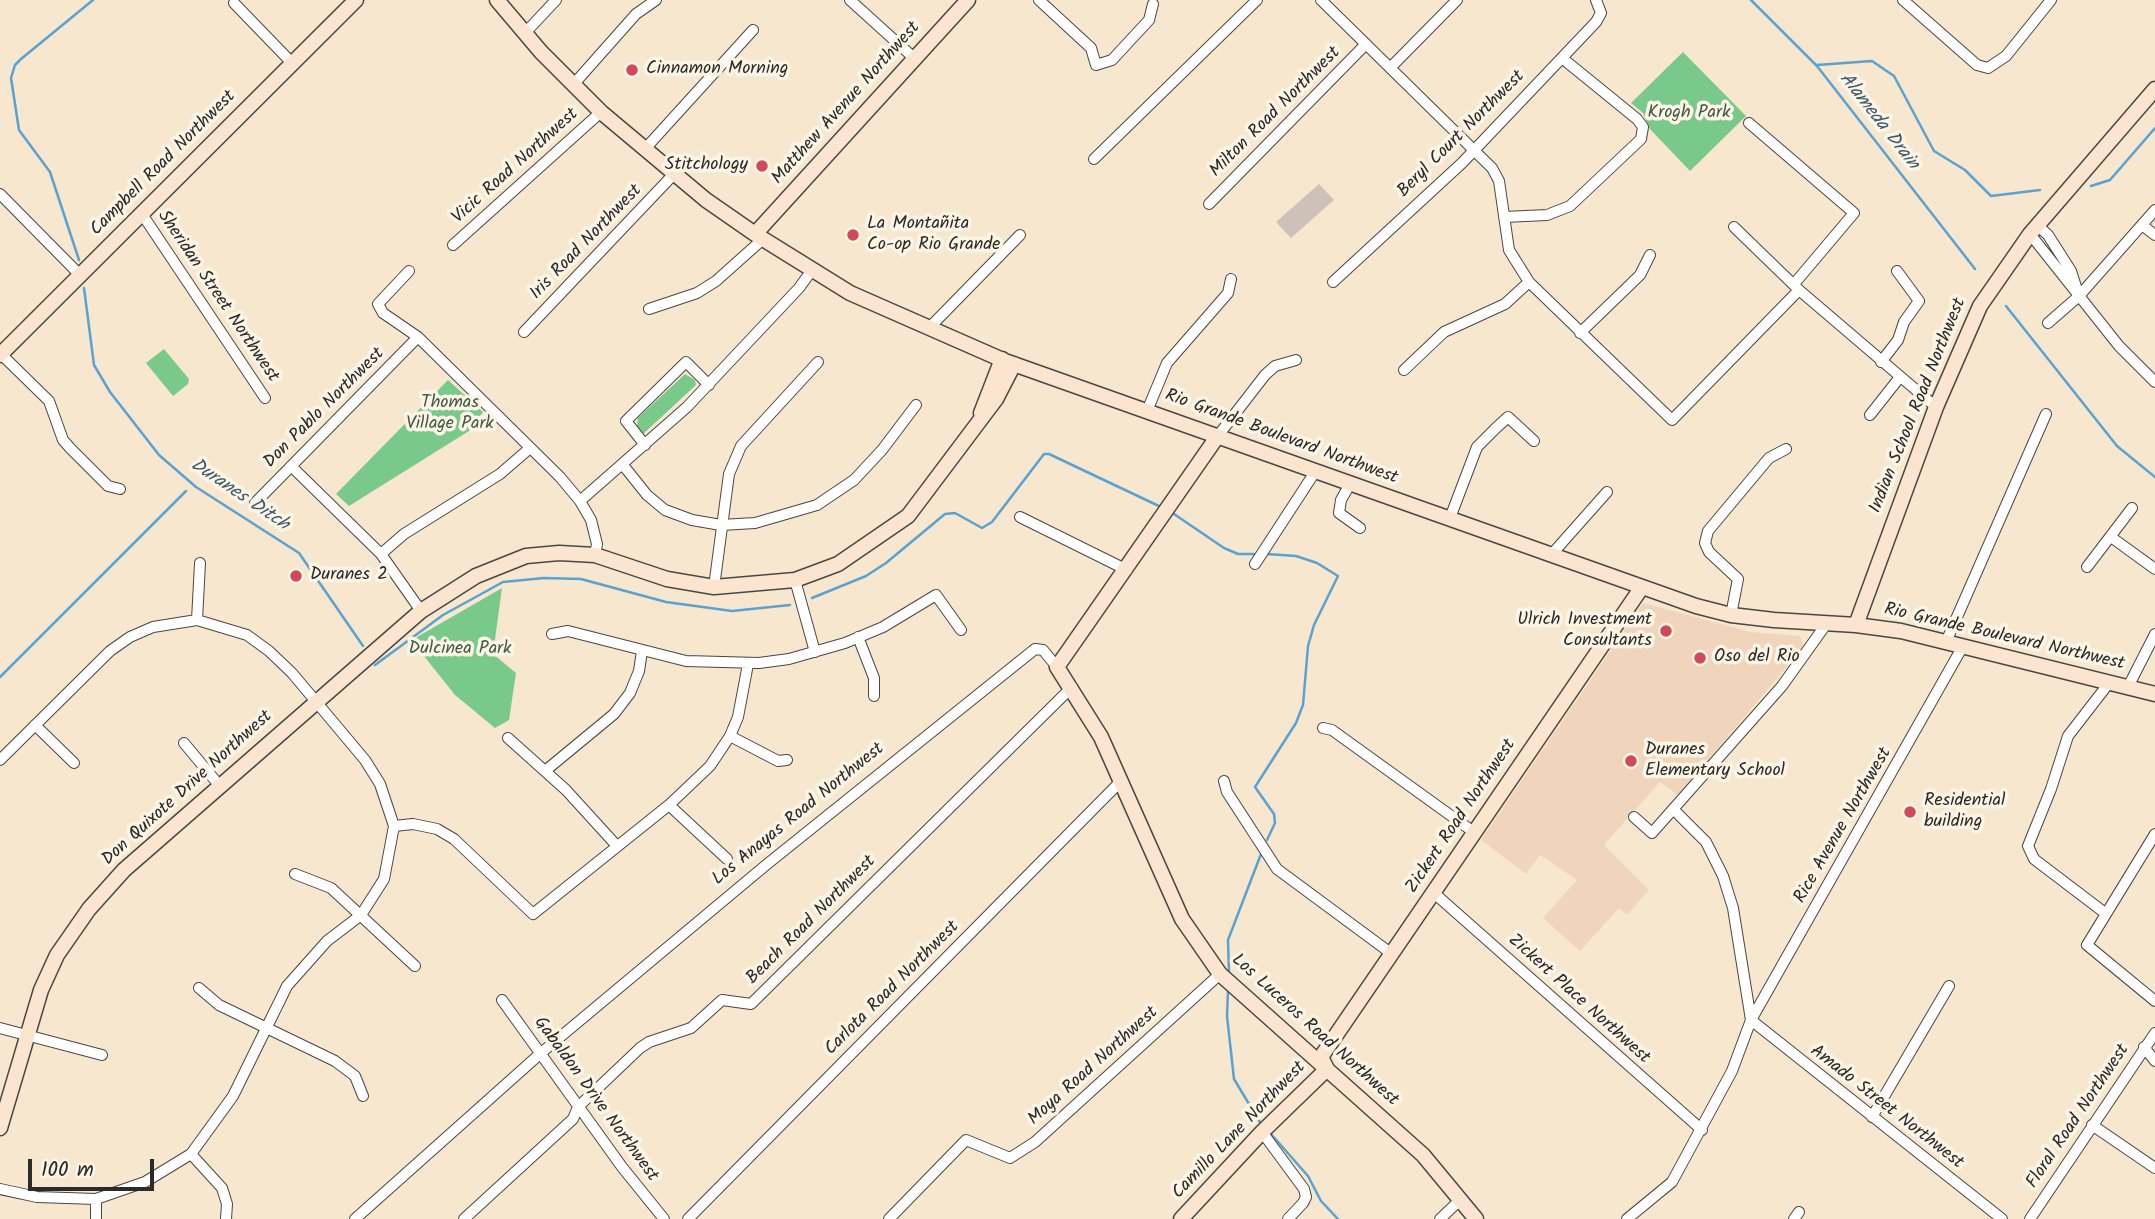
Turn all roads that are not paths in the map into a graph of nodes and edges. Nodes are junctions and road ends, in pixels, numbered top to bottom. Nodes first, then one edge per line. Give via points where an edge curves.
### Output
1 (356, 0) edge
2 (497, 0) edge
3 (556, 0) edge
4 (656, 0) edge
5 (850, 0) edge
6 (968, 0) edge
7 (1039, 0) edge
8 (1256, 0) edge
9 (1321, 0) edge
10 (1457, 0) edge
11 (1903, 0) edge
12 (2051, 0) edge
13 (1597, 1) edge
14 (234, 4) dead end
15 (1153, 4) dead end
16 (753, 30) dead end
17 (525, 33) junction
18 (1366, 44) junction
19 (914, 58) junction
20 (1562, 58) junction
21 (292, 63) junction
22 (1390, 68) junction
23 (573, 85) junction
24 (2155, 89) edge
25 (601, 112) junction
26 (1749, 122) dead end
27 (644, 150) junction
28 (1474, 150) junction
29 (1094, 159) dead end
30 (673, 175) junction
31 (0, 194) edge
32 (1209, 204) dead end
33 (2155, 210) edge
34 (142, 214) junction
35 (1504, 217) junction
36 (2142, 225) junction
37 (1734, 227) dead end
38 (2033, 230) junction
39 (1020, 235) dead end
40 (2155, 235) edge
41 (759, 237) junction
42 (453, 245) dead end
43 (1650, 255) dead end
44 (812, 270) junction
45 (409, 271) dead end
46 (1897, 271) dead end
47 (80, 275) junction
48 (1231, 279) dead end
49 (1333, 282) dead end
50 (1529, 282) junction
51 (1796, 287) junction
52 (2079, 296) junction
53 (649, 309) dead end
54 (2048, 323) dead end
55 (929, 328) junction
56 (524, 332) dead end
57 (1580, 333) junction
58 (418, 337) junction
59 (1, 354) edge
60 (1296, 360) dead end
61 (1008, 361) junction
62 (818, 362) dead end
63 (1881, 362) junction
64 (1404, 370) dead end
65 (1900, 377) junction
66 (2155, 382) edge
67 (709, 385) junction
68 (265, 398) dead end
69 (916, 405) dead end
70 (1936, 407) junction
71 (1147, 411) junction
72 (2046, 414) dead end
73 (1870, 415) dead end
74 (1217, 437) junction
75 (1534, 441) dead end
76 (645, 445) junction
77 (530, 448) junction
78 (1786, 449) dead end
79 (623, 465) junction
80 (291, 466) junction
81 (1315, 472) junction
82 (1350, 484) junction
83 (120, 489) dead end
84 (1607, 492) dead end
85 (580, 501) junction
86 (255, 503) dead end
87 (2132, 508) dead end
88 (1020, 516) dead end
89 (1450, 518) junction
90 (721, 525) junction
91 (1360, 528) dead end
92 (2111, 537) junction
93 (381, 554) junction
94 (1552, 554) junction
95 (595, 555) junction
96 (200, 563) dead end
97 (1255, 564) dead end
98 (2087, 567) dead end
99 (2155, 569) edge
100 (1127, 570) junction
101 (795, 580) junction
102 (714, 587) junction
103 (1642, 587) junction
104 (422, 611) junction
105 (1731, 615) junction
106 (197, 620) junction
107 (1827, 623) junction
108 (1856, 625) junction
109 (961, 630) dead end
110 (552, 634) dead end
111 (2155, 634) edge
112 (858, 637) junction
113 (1946, 642) junction
114 (1963, 646) junction
115 (642, 651) junction
116 (815, 652) junction
117 (748, 664) junction
118 (1057, 667) junction
119 (2109, 682) junction
120 (1072, 687) junction
121 (2128, 687) junction
122 (2155, 694) edge
123 (874, 696) dead end
124 (317, 701) junction
125 (35, 724) junction
126 (1323, 728) dead end
127 (730, 736) junction
128 (508, 738) dead end
129 (184, 743) dead end
130 (0, 760) edge
131 (787, 760) dead end
132 (74, 764) dead end
133 (545, 771) junction
134 (1121, 781) junction
135 (1224, 781) dead end
136 (219, 785) junction
137 (669, 805) junction
138 (1674, 810) junction
139 (1634, 817) dead end
140 (394, 826) junction
141 (1475, 834) junction
142 (2155, 834) edge
143 (617, 846) junction
144 (727, 859) dead end
145 (295, 874) dead end
146 (1434, 893) junction
147 (2105, 913) junction
148 (360, 915) junction
149 (1392, 954) junction
150 (415, 966) dead end
151 (1220, 974) junction
152 (1949, 986) dead end
153 (199, 988) dead end
154 (502, 1000) dead end
155 (2155, 1001) edge
156 (1751, 1020) junction
157 (265, 1027) junction
158 (0, 1028) edge
159 (2155, 1033) edge
160 (26, 1035) junction
161 (2144, 1047) junction
162 (541, 1053) junction
163 (102, 1055) dead end
164 (2155, 1062) edge
165 (1327, 1069) junction
166 (363, 1096) dead end
167 (578, 1107) junction
168 (1872, 1117) junction
169 (2092, 1125) junction
170 (0, 1128) edge
171 (1702, 1130) junction
172 (1262, 1132) junction
173 (191, 1154) junction
174 (2155, 1168) edge
175 (0, 1189) edge
176 (96, 1199) junction
177 (1461, 1199) junction
178 (96, 1219) edge
179 (226, 1219) edge
180 (355, 1219) edge
181 (464, 1219) edge
182 (664, 1219) edge
183 (688, 1219) edge
184 (889, 1219) edge
185 (1181, 1219) edge
186 (1288, 1219) edge
187 (1440, 1219) edge
188 (1476, 1219) edge
189 (1628, 1219) edge
190 (2002, 1219) edge
191 (2030, 1219) edge

1 - 21 street, Campbell Road Northwest
2 - 17 street, Rio Grande Boulevard Northwest
3 - 17 street
4 - 23 street via 636,14
5 - 19 street
6 - 19 street, Matthew Avenue Northwest
7 - 15 street via 1091,48 1096,65 1112,60 1149,20
8 - 29 street
9 - 18 street
10 - 22 street
11 - 12 street via 1977,65 1989,68 2006,56
13 - 20 street, Beryl Court Northwest via 1601,13 1597,22
14 - 21 street
16 - 27 street
17 - 23 street, Rio Grande Boulevard Northwest
18 - 22 street
18 - 32 street, Milton Road Northwest
19 - 41 street, Matthew Avenue Northwest
20 - 28 street, Beryl Court Northwest
20 - 35 street via 1643,127 1642,139 1570,206 1547,215
21 - 34 street, Campbell Road Northwest
22 - 28 street
23 - 25 street, Rio Grande Boulevard Northwest
24 - 38 street, Indian School Road Northwest
25 - 27 street, Rio Grande Boulevard Northwest
25 - 42 street, Vicic Road Northwest
26 - 51 street via 1854,214
27 - 30 street, Rio Grande Boulevard Northwest
28 - 35 street via 1499,181
28 - 49 street, Beryl Court Northwest
30 - 41 street, Rio Grande Boulevard Northwest
30 - 56 street, Iris Road Northwest
31 - 47 street
33 - 36 street
34 - 47 street, Campbell Road Northwest
34 - 68 street, Sheridan Street Northwest
35 - 50 street via 1509,250
36 - 40 street
36 - 52 street
37 - 51 street
38 - 52 street
38 - 70 street, Indian School Road Northwest via 1980,306
39 - 55 street
41 - 44 street, Rio Grande Boulevard Northwest
41 - 53 street, Matthew Avenue Northwest via 716,281 697,293
43 - 57 street via 1640,275
44 - 55 street, Rio Grande Boulevard Northwest via 850,293
44 - 67 street
45 - 58 street via 378,304 383,313
46 - 63 street via 1919,301
47 - 59 street, Campbell Road Northwest
48 - 71 street via 1228,293 1172,356
50 - 57 street
50 - 64 street via 1505,304 1444,332
51 - 57 street via 1672,420
51 - 63 street
52 - 54 street
52 - 66 street
55 - 61 street, Rio Grande Boulevard Northwest
58 - 77 street
58 - 80 street, Don Pablo Northwest
59 - 83 street via 49,401 70,448 108,486
60 - 74 street via 1275,366 1265,375
61 - 71 street, Rio Grande Boulevard Northwest
61 - 101 street, Don Quixote Drive Northwest via 980,417 934,485 898,526 838,564
62 - 90 street via 741,446 729,474
63 - 65 street
65 - 70 street
65 - 73 street
67 - 76 street
67 - 76 street via 685,362 626,422
69 - 90 street via 854,480 817,505 755,523
70 - 108 street, Indian School Road Northwest
71 - 74 street, Rio Grande Boulevard Northwest
72 - 113 street
74 - 81 street, Rio Grande Boulevard Northwest
74 - 100 street
75 - 89 street via 1507,417 1477,447
76 - 79 street
77 - 85 street
77 - 93 street via 500,474 404,534
78 - 105 street via 1769,458 1708,531 1705,543 1709,552 1738,579
79 - 85 street
79 - 90 street via 665,510
80 - 86 street, Don Pablo Northwest
80 - 93 street
81 - 82 street, Rio Grande Boulevard Northwest
81 - 97 street
82 - 89 street, Rio Grande Boulevard Northwest
82 - 91 street via 1339,513
84 - 94 street
85 - 95 street via 594,530
87 - 92 street
88 - 100 street
89 - 94 street, Rio Grande Boulevard Northwest
90 - 102 street
92 - 98 street
92 - 99 street
93 - 104 street
94 - 103 street, Rio Grande Boulevard Northwest
95 - 102 street, Don Quixote Drive Northwest via 667,579
95 - 104 street, Don Quixote Drive Northwest via 526,556 476,576
96 - 106 street
100 - 118 street
101 - 102 street, Don Quixote Drive Northwest
101 - 116 street
103 - 105 street, Rio Grande Boulevard Northwest
103 - 141 street, Zickert Road Northwest
104 - 124 street, Don Quixote Drive Northwest
105 - 107 street, Rio Grande Boulevard Northwest
106 - 124 street via 247,635
106 - 125 street via 153,627 130,637
107 - 108 street, Rio Grande Boulevard Northwest
107 - 138 street via 1782,686
108 - 113 street, Rio Grande Boulevard Northwest
109 - 112 street via 936,595
110 - 115 street via 568,631
111 - 121 street
112 - 116 street
112 - 123 street via 874,678
113 - 114 street, Rio Grande Boulevard Northwest
114 - 119 street, Rio Grande Boulevard Northwest
114 - 156 street, Rice Avenue Northwest
115 - 117 street via 686,661
115 - 133 street via 630,693 614,714
116 - 117 street
117 - 127 street via 743,699
118 - 120 street, Los Luceros Road Northwest
118 - 162 street, Los Anayas Road Northwest via 1043,650 1035,649
119 - 121 street, Rio Grande Boulevard Northwest
119 - 147 street via 2068,736 2028,846 2034,859
120 - 134 street, Los Luceros Road Northwest
120 - 167 street, Beach Road Northwest via 751,1004 722,1000 691,1028 649,1042
121 - 122 street, Rio Grande Boulevard Northwest
124 - 136 street, Don Quixote Drive Northwest
124 - 140 street via 380,784
125 - 130 street
125 - 132 street
126 - 141 street via 1332,730
127 - 131 street via 778,761
127 - 137 street via 710,766
128 - 133 street
129 - 136 street
133 - 143 street
134 - 151 street, Los Luceros Road Northwest via 1182,919
134 - 183 street, Carlota Road Northwest
135 - 149 street via 1277,869
136 - 160 street, Don Quixote Drive Northwest via 124,870 89,909 57,956
137 - 143 street
137 - 144 street
138 - 139 street via 1652,833
138 - 156 street via 1706,842 1723,876 1733,908
140 - 143 street via 437,829 454,839 533,914
140 - 148 street via 384,879
141 - 146 street, Zickert Road Northwest
142 - 147 street
145 - 148 street via 331,888
146 - 149 street, Zickert Road Northwest
146 - 171 street, Zickert Place Northwest
147 - 155 street via 2087,945
148 - 150 street
148 - 157 street via 327,942 287,986
149 - 165 street, Zickert Road Northwest via 1321,1057
151 - 165 street, Los Luceros Road Northwest
151 - 184 street, Moya Road Northwest via 1035,1142 1010,1158 966,1140
152 - 168 street
153 - 157 street via 219,1005
154 - 162 street, Gabaldon Drive Northwest
156 - 168 street, Amado Street Northwest
156 - 171 street, Rice Avenue Northwest
157 - 166 street via 335,1061 355,1076
157 - 173 street via 233,1096
158 - 160 street
159 - 161 street, Floral Road Northwest
160 - 163 street
160 - 170 street, Don Quixote Drive Northwest
161 - 164 street
161 - 169 street, Floral Road Northwest
162 - 167 street, Gabaldon Drive Northwest
162 - 180 street, Los Anayas Road Northwest
165 - 172 street, Camillo Lane Northwest
165 - 177 street, Los Luceros Road Northwest via 1423,1155
167 - 181 street, Beach Road Northwest via 573,1119
167 - 182 street, Gabaldon Drive Northwest
168 - 190 street, Amado Street Northwest
169 - 174 street
169 - 191 street, Floral Road Northwest
171 - 189 street, Rice Avenue Northwest via 1672,1182
172 - 185 street, Camillo Lane Northwest
172 - 186 street via 1304,1189 1303,1203
173 - 176 street via 145,1182
173 - 179 street via 222,1188
175 - 176 street via 37,1197
176 - 178 street
177 - 187 street
177 - 188 street, Los Luceros Road Northwest

